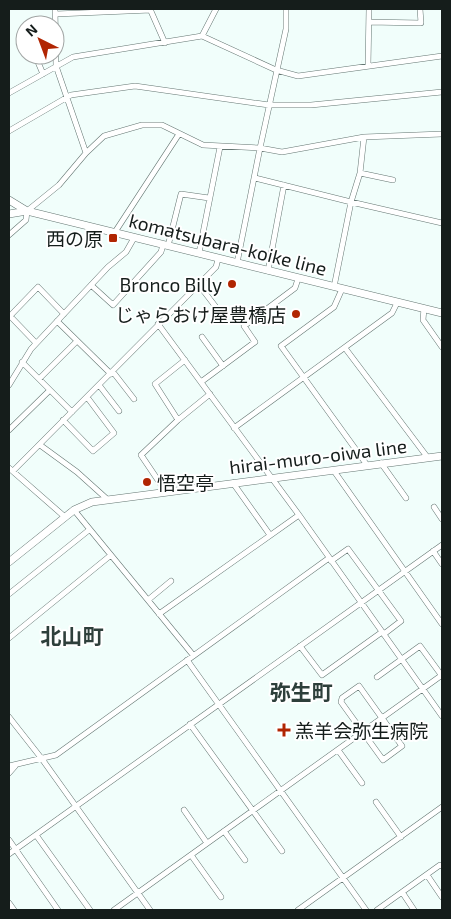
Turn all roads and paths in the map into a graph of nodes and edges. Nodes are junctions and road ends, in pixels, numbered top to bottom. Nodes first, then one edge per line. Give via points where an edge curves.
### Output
1 (151, 9) edge
2 (286, 9) edge
3 (369, 9) edge
4 (420, 9) edge
5 (214, 10) edge
6 (56, 12) edge
7 (368, 22) junction
8 (202, 36) junction
9 (165, 43) junction
10 (442, 56) edge
11 (39, 65) edge
12 (56, 66) junction
13 (368, 66) junction
14 (276, 70) junction
15 (43, 74) junction
16 (442, 92) edge
17 (9, 93) edge
18 (66, 98) junction
19 (269, 105) junction
20 (9, 131) edge
21 (180, 134) junction
22 (442, 134) edge
23 (364, 137) junction
24 (220, 147) junction
25 (260, 148) junction
26 (86, 153) junction
27 (360, 173) junction
28 (255, 178) junction
29 (393, 180) dead end
30 (284, 185) junction
31 (209, 198) junction
32 (9, 200) edge
33 (351, 202) junction
34 (27, 211) junction
35 (9, 214) edge
36 (442, 223) edge
37 (116, 232) junction
38 (9, 235) edge
39 (134, 238) junction
40 (165, 246) junction
41 (199, 254) junction
42 (218, 259) junction
43 (237, 263) junction
44 (268, 271) junction
45 (298, 279) junction
46 (199, 285) junction
47 (91, 286) junction
48 (334, 287) junction
49 (342, 289) junction
50 (397, 303) junction
51 (424, 308) junction
52 (219, 311) dead end
53 (442, 313) edge
54 (64, 314) junction
55 (56, 321) junction
56 (158, 324) junction
57 (202, 337) dead end
58 (77, 341) junction
59 (36, 343) junction
60 (442, 347) edge
61 (345, 348) junction
62 (185, 360) junction
63 (22, 362) junction
64 (223, 366) junction
65 (112, 373) junction
66 (39, 379) junction
67 (304, 379) junction
68 (201, 382) junction
69 (9, 385) edge
70 (99, 385) junction
71 (50, 390) junction
72 (210, 394) junction
73 (87, 397) junction
74 (134, 399) dead end
75 (119, 411) dead end
76 (72, 412) junction
77 (64, 420) junction
78 (178, 420) junction
79 (234, 428) junction
80 (9, 430) edge
81 (40, 445) junction
82 (442, 456) edge
83 (428, 458) junction
84 (381, 463) junction
85 (367, 465) junction
86 (11, 469) edge
87 (334, 471) junction
88 (272, 478) junction
89 (233, 483) junction
90 (166, 492) junction
91 (406, 498) dead end
92 (107, 499) junction
93 (434, 507) dead end
94 (74, 510) junction
95 (299, 515) junction
96 (64, 518) junction
97 (442, 519) edge
98 (89, 530) junction
99 (270, 535) junction
100 (442, 545) edge
101 (433, 552) junction
102 (111, 555) junction
103 (330, 559) junction
104 (9, 562) edge
105 (442, 564) edge
106 (405, 571) junction
107 (171, 580) dead end
108 (378, 590) junction
109 (9, 594) edge
110 (148, 600) junction
111 (361, 602) junction
112 (159, 614) junction
113 (442, 624) edge
114 (383, 633) junction
115 (9, 638) edge
116 (300, 646) junction
117 (193, 656) junction
118 (401, 659) junction
119 (187, 660) junction
120 (442, 675) edge
121 (377, 677) dead end
122 (422, 689) junction
123 (218, 704) junction
124 (442, 716) edge
125 (9, 717) edge
126 (382, 718) junction
127 (190, 724) junction
128 (363, 732) junction
129 (338, 750) junction
130 (42, 759) junction
131 (16, 765) junction
132 (9, 766) edge
133 (9, 773) edge
134 (362, 783) dead end
135 (280, 791) junction
136 (376, 802) dead end
137 (76, 806) junction
138 (442, 807) edge
139 (184, 810) dead end
140 (252, 810) junction
141 (224, 831) junction
142 (36, 835) junction
143 (401, 837) junction
144 (9, 840) edge
145 (207, 843) junction
146 (15, 850) junction
147 (282, 851) dead end
148 (9, 854) edge
149 (191, 855) junction
150 (246, 860) dead end
151 (442, 866) edge
152 (426, 875) junction
153 (343, 878) junction
154 (402, 892) junction
155 (138, 893) junction
156 (221, 897) dead end
157 (442, 897) edge
158 (9, 903) edge
159 (14, 910) edge
160 (58, 910) edge
161 (90, 910) edge
162 (114, 910) edge
163 (150, 910) edge
164 (298, 910) edge
165 (366, 910) edge
166 (378, 910) edge
167 (414, 910) edge

1 - 6 street
1 - 9 street
2 - 14 street via 286,29
3 - 7 street
4 - 7 street via 421,23
5 - 8 street
6 - 12 street
7 - 13 street
8 - 9 street
8 - 14 street
9 - 12 street via 73,57
10 - 13 street
11 - 15 street
12 - 15 street
12 - 18 street
13 - 14 street via 298,76
14 - 19 street
15 - 17 street
16 - 19 street via 311,105
18 - 19 street via 135,86
18 - 20 street
18 - 26 street
19 - 25 street
21 - 24 street via 203,145
21 - 26 street via 162,125 142,125 104,136
21 - 37 street
22 - 23 street
23 - 25 street via 282,152
23 - 27 street
24 - 25 street
24 - 31 street
25 - 28 street
26 - 34 street via 60,185
27 - 29 street
27 - 33 street
28 - 30 street
28 - 43 street
30 - 33 street
30 - 44 street
31 - 40 street via 180,194
31 - 41 street
32 - 34 main road, komatsubara-koike line
33 - 36 street
33 - 48 street
34 - 35 main road
34 - 37 main road, komatsubara-koike line
34 - 38 street via 26,220
37 - 39 main road, komatsubara-koike line
39 - 40 main road, komatsubara-koike line
39 - 47 street via 126,252
40 - 41 main road, komatsubara-koike line
40 - 47 street via 113,305
41 - 42 main road, komatsubara-koike line
42 - 43 main road, komatsubara-koike line
42 - 46 street via 216,267
43 - 44 main road, komatsubara-koike line
44 - 45 main road, komatsubara-koike line
45 - 48 main road, komatsubara-koike line
45 - 64 street via 295,288 244,326 255,342
46 - 52 street
46 - 56 street
47 - 54 street
48 - 49 main road, komatsubara-koike line
49 - 50 main road, komatsubara-koike line
49 - 67 street via 334,307 281,346
50 - 51 main road, komatsubara-koike line
50 - 61 street via 392,313
51 - 53 main road, komatsubara-koike line
51 - 60 street via 423,320
54 - 55 street
54 - 59 street via 38,287 10,316
55 - 58 street
55 - 59 street
56 - 62 street
56 - 65 street
57 - 64 street
58 - 65 street
58 - 66 street
59 - 63 street
61 - 67 street
61 - 83 street
62 - 68 street
62 - 78 street via 155,384
63 - 66 street
63 - 69 street
64 - 68 street
65 - 70 street
65 - 74 street
66 - 71 street
67 - 79 street
67 - 85 street
68 - 72 street
70 - 73 street
70 - 75 street
71 - 76 street
71 - 80 street
72 - 78 street
72 - 79 street
73 - 76 street
73 - 77 street via 114,433 93,451
76 - 77 street
77 - 81 street
78 - 90 street via 141,455
79 - 88 street
81 - 86 street
81 - 92 street
82 - 83 main road, hirai-muro-oiwa line
83 - 84 main road, hirai-muro-oiwa line
84 - 85 main road, hirai-muro-oiwa line
84 - 91 street
85 - 87 main road, hirai-muro-oiwa line
86 - 96 street
87 - 88 main road, hirai-muro-oiwa line
87 - 106 street
88 - 89 main road, hirai-muro-oiwa line
88 - 95 street
89 - 90 main road, hirai-muro-oiwa line
89 - 99 street
90 - 92 main road, hirai-muro-oiwa line
92 - 94 main road, hirai-muro-oiwa line via 84,504
93 - 97 street
94 - 96 main road, hirai-muro-oiwa line
94 - 98 street
95 - 99 street
95 - 103 street
96 - 104 main road, hirai-muro-oiwa line
98 - 102 street
98 - 109 street
99 - 112 street
100 - 101 street
101 - 105 street
101 - 106 street
102 - 110 street
102 - 115 street
103 - 108 street via 348,549
103 - 111 street
103 - 117 street
106 - 108 street
106 - 113 street
107 - 110 street
108 - 111 street
108 - 114 street via 401,621
110 - 112 street
111 - 114 street
111 - 116 street
112 - 117 street
114 - 116 street via 322,675
114 - 118 street
116 - 123 street
117 - 119 street
118 - 120 street via 420,646
118 - 121 street
118 - 122 street
119 - 123 street
119 - 130 street via 56,755
120 - 122 street
122 - 124 street
122 - 126 street
123 - 127 street
123 - 135 street
125 - 130 street
126 - 128 street
126 - 128 street via 402,746 383,760
126 - 128 street via 359,686 342,698 341,702
127 - 137 street
127 - 140 street
128 - 129 street
129 - 134 street
129 - 135 street
130 - 131 street
130 - 137 street
131 - 132 street
131 - 133 street
135 - 140 street
135 - 153 street
136 - 143 street
137 - 142 street
137 - 155 street
138 - 143 street
139 - 145 street
140 - 141 street
140 - 147 street
141 - 145 street
141 - 150 street
142 - 146 street
142 - 161 street
143 - 153 street
144 - 146 street
145 - 149 street
146 - 148 street
146 - 160 street
149 - 155 street
149 - 156 street
151 - 152 street
152 - 154 street
152 - 157 street
153 - 164 street
153 - 165 street
154 - 166 street
154 - 167 street
155 - 162 street
155 - 163 street
158 - 159 street

